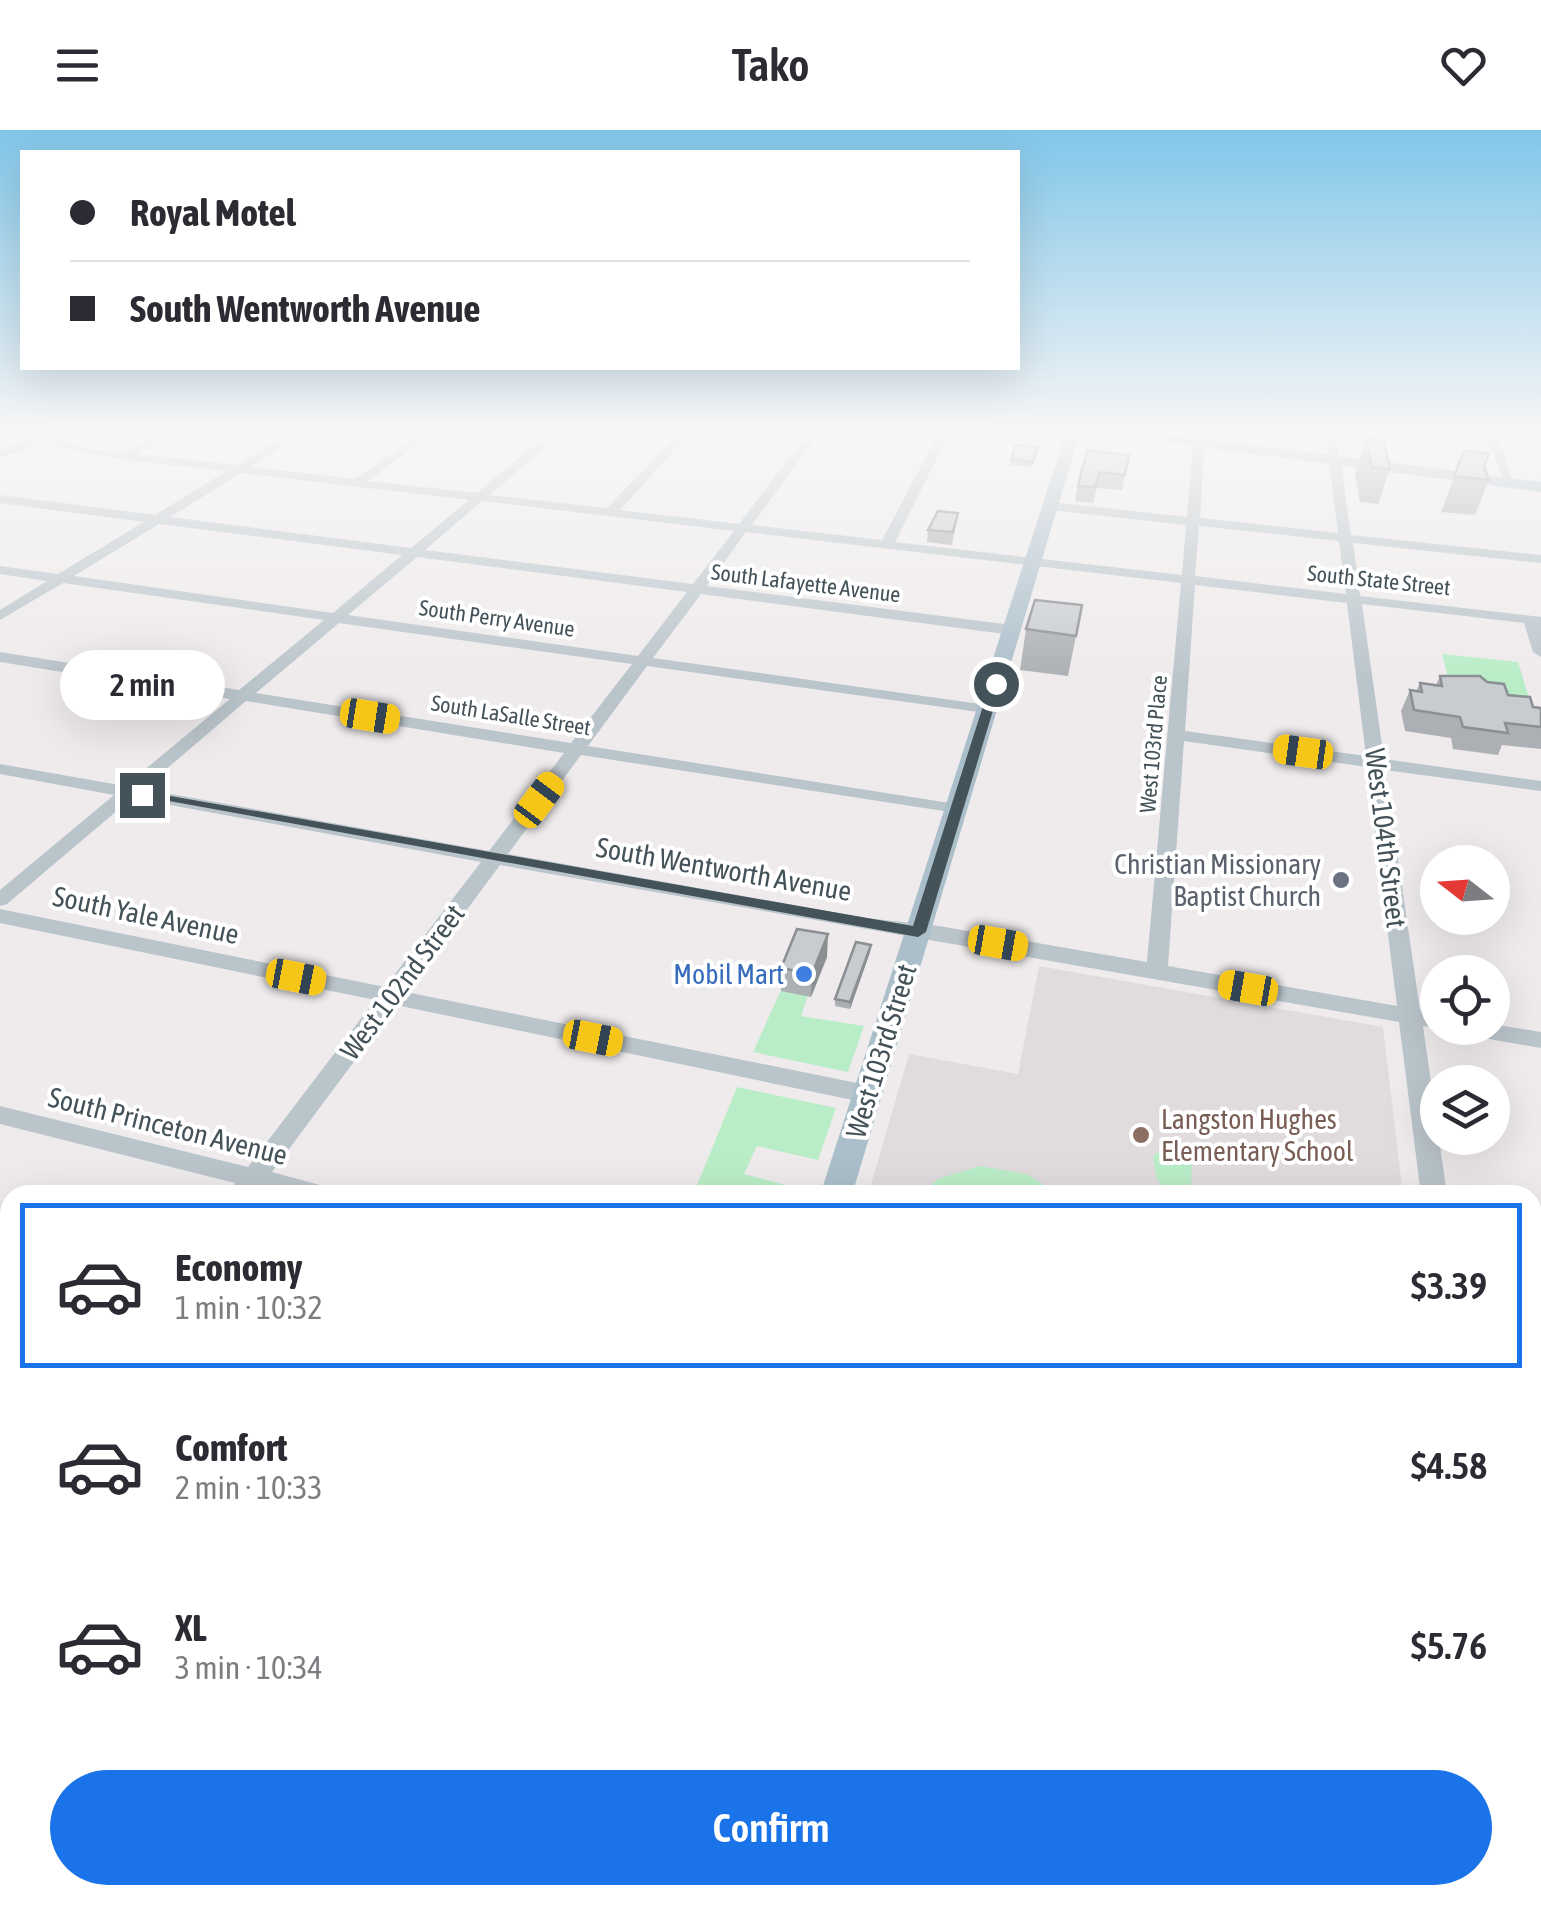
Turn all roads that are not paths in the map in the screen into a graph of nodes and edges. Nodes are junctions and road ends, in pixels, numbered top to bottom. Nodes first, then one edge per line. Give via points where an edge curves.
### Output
1 (118, 515) edge
2 (165, 515) edge
3 (459, 515) edge
4 (625, 515) edge
5 (754, 515) edge
6 (902, 515) edge
7 (1047, 515) edge
8 (1130, 515) edge
9 (1195, 515) edge
10 (1343, 515) edge
11 (157, 520) junction
12 (1194, 522) junction
13 (743, 529) junction
14 (1346, 538) junction
15 (886, 546) junction
16 (414, 553) junction
17 (1541, 558) edge
18 (1033, 564) junction
19 (0, 570) edge
20 (61, 578) junction
21 (1190, 581) junction
22 (697, 590) junction
23 (1355, 600) junction
24 (0, 616) edge
25 (337, 618) junction
26 (1535, 620) edge
27 (1012, 630) junction
28 (1541, 652) edge
29 (0, 657) edge
30 (643, 661) junction
31 (243, 696) junction
32 (987, 710) junction
33 (1176, 734) junction
34 (577, 748) junction
35 (1376, 762) junction
36 (0, 769) edge
37 (1541, 786) edge
38 (128, 792) junction
39 (956, 810) junction
40 (495, 858) junction
41 (0, 900) edge
42 (0, 916) edge
43 (918, 932) junction
44 (1157, 971) junction
45 (391, 996) junction
46 (1409, 1016) junction
47 (1420, 1018) edge
48 (1510, 1035) edge
49 (1541, 1040) edge
50 (868, 1094) junction
51 (5, 1124) edge
52 (244, 1185) edge
53 (249, 1185) edge
54 (839, 1185) edge
55 (1433, 1185) edge

1 - 11 street, South Lafayette Avenue
2 - 11 street
3 - 16 street
4 - 13 street, South State Street
5 - 13 street, West 102nd Street
6 - 15 street
7 - 18 main road, West 103rd Street
8 - 12 street
9 - 12 street, West 103rd Place
10 - 14 street, West 104th Street
11 - 16 street, South Lafayette Avenue
11 - 20 street
12 - 14 street
12 - 21 street, West 103rd Place
13 - 15 street, South State Street
13 - 22 street, West 102nd Street
14 - 17 street
14 - 23 street, West 104th Street
15 - 18 street, South State Street
16 - 22 street, South Lafayette Avenue
16 - 25 street
18 - 21 street, South State Street
18 - 27 main road, West 103rd Street
19 - 20 street, South Perry Avenue
20 - 24 street
20 - 25 street, South Perry Avenue
21 - 23 street, South State Street
21 - 33 street, West 103rd Place
22 - 27 street, South Lafayette Avenue
22 - 30 street, West 102nd Street
23 - 26 street, South State Street
23 - 35 street, West 104th Street
25 - 30 street, South Perry Avenue
25 - 31 street
26 - 28 street
27 - 32 main road, West 103rd Street
29 - 31 street, South LaSalle Street
30 - 32 street, South Perry Avenue
30 - 34 street, West 102nd Street
31 - 34 street, South LaSalle Street
31 - 38 street
32 - 39 main road, West 103rd Street
33 - 35 street
33 - 44 street, West 103rd Place
34 - 39 street, South LaSalle Street
34 - 40 street, West 102nd Street
35 - 37 street
35 - 46 street, West 104th Street
36 - 38 street, South Wentworth Avenue
38 - 40 street, South Wentworth Avenue
38 - 41 street
39 - 43 main road, West 103rd Street
40 - 43 street, South Wentworth Avenue
40 - 45 street, West 102nd Street
42 - 45 street, South Yale Avenue
43 - 44 street, South Wentworth Avenue
43 - 50 main road, West 103rd Street
44 - 46 street, South Wentworth Avenue
45 - 50 street, South Yale Avenue
45 - 53 street, West 102nd Street
46 - 47 street, South Wentworth Avenue
46 - 55 street, West 104th Street
48 - 49 street
50 - 54 main road, West 103rd Street
51 - 52 street, South Princeton Avenue

